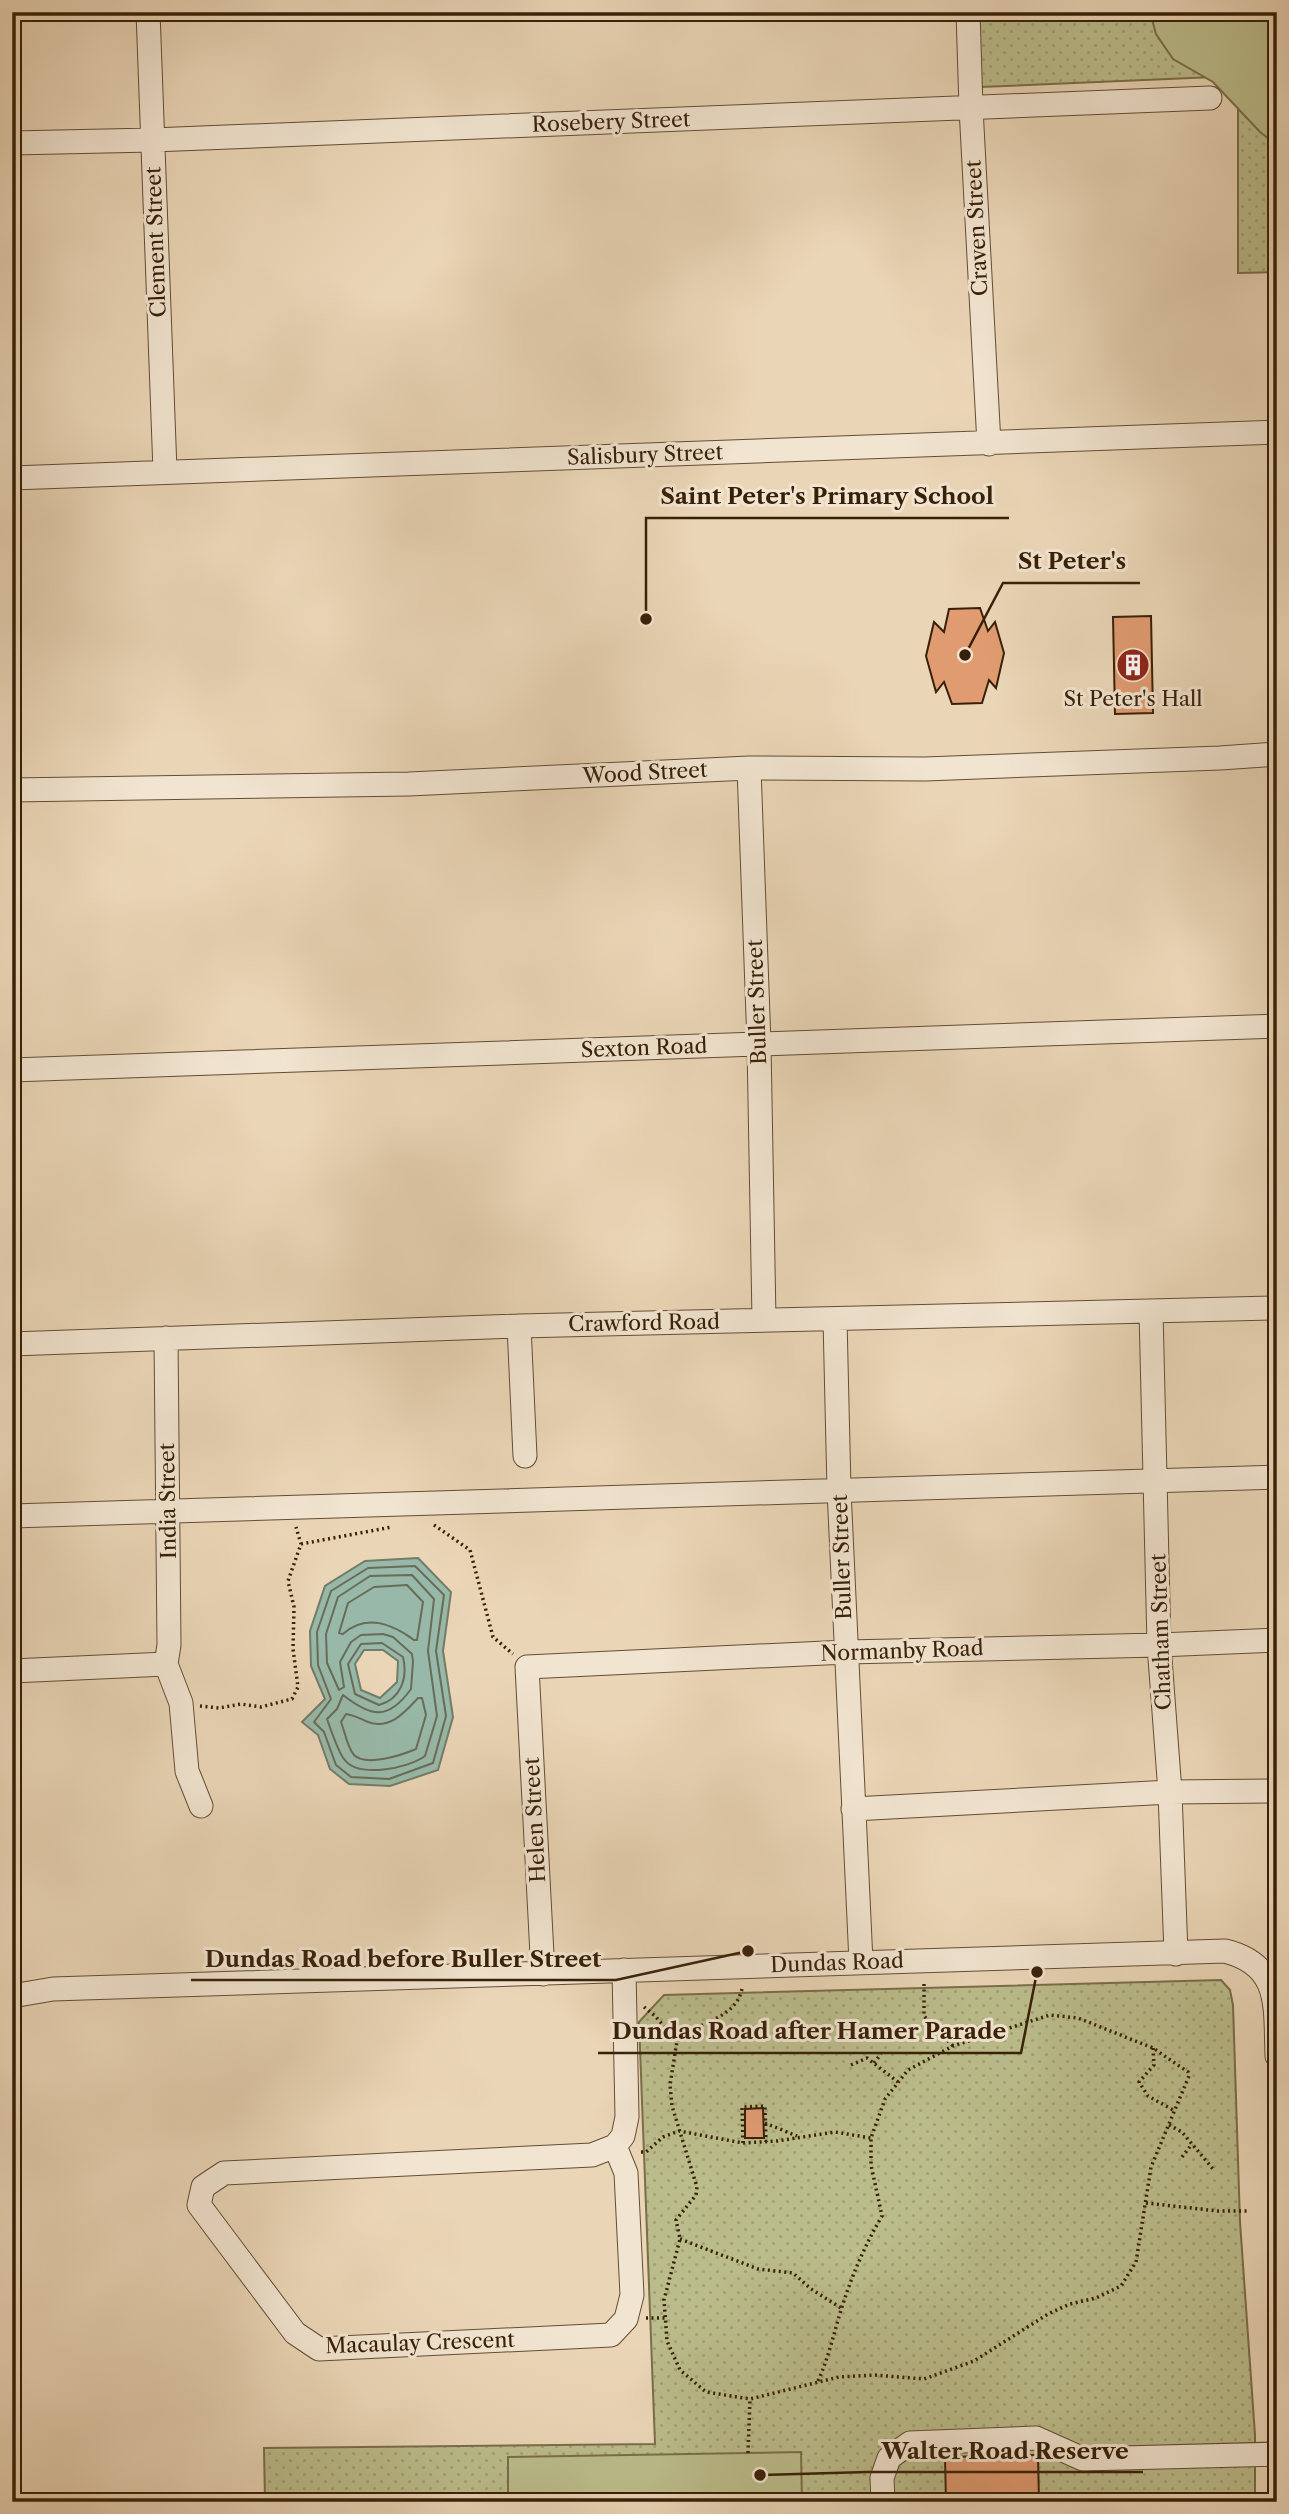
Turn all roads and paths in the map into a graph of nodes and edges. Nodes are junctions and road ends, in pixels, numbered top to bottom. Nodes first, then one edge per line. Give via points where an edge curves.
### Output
1 (148, 12) edge
2 (968, 12) edge
3 (1210, 99) dead end
4 (971, 108) junction
5 (152, 140) junction
6 (12, 143) edge
7 (1277, 432) edge
8 (989, 444) junction
9 (165, 471) junction
10 (12, 478) edge
11 (1277, 754) edge
12 (749, 768) junction
13 (12, 790) edge
14 (1277, 1026) edge
15 (758, 1044) junction
16 (12, 1070) edge
17 (1277, 1308) edge
18 (1152, 1311) junction
19 (835, 1319) junction
20 (764, 1320) junction
21 (519, 1326) junction
22 (166, 1338) junction
23 (12, 1344) edge
24 (525, 1456) dead end
25 (1277, 1476) edge
26 (1157, 1480) junction
27 (839, 1490) junction
28 (289, 1509) junction
29 (168, 1511) junction
30 (12, 1516) edge
31 (422, 1525) dead end
32 (401, 1526) dead end
33 (301, 1544) junction
34 (1277, 1640) edge
35 (1159, 1645) junction
36 (846, 1652) junction
37 (166, 1664) junction
38 (527, 1667) junction
39 (12, 1671) edge
40 (181, 1703) junction
41 (1277, 1791) edge
42 (1170, 1792) junction
43 (201, 1806) dead end
44 (853, 1809) junction
45 (1176, 1954) junction
46 (861, 1962) junction
47 (1271, 1969) edge
48 (624, 1970) junction
49 (543, 1974) junction
50 (12, 1984) edge
51 (924, 1984) dead end
52 (53, 1989) junction
53 (742, 1989) dead end
54 (12, 1996) edge
55 (640, 2004) dead end
56 (677, 2041) junction
57 (953, 2046) junction
58 (1153, 2048) junction
59 (881, 2054) dead end
60 (1277, 2056) edge
61 (874, 2063) junction
62 (851, 2064) dead end
63 (898, 2082) junction
64 (1175, 2111) junction
65 (764, 2123) junction
66 (1169, 2125) junction
67 (679, 2131) junction
68 (799, 2137) junction
69 (871, 2138) junction
70 (766, 2142) junction
71 (743, 2143) junction
72 (1192, 2144) junction
73 (615, 2147) junction
74 (1182, 2157) dead end
75 (1213, 2169) dead end
76 (1145, 2202) junction
77 (1249, 2211) dead end
78 (680, 2239) junction
79 (841, 2308) junction
80 (818, 2381) junction
81 (750, 2399) junction
82 (748, 2453) dead end
83 (1277, 2454) edge
84 (883, 2502) edge

1 - 5 street, Clement Street
2 - 4 street, Craven Street
3 - 4 street, Rosebery Street
4 - 5 street, Rosebery Street
4 - 8 street, Craven Street
5 - 6 street, Rosebery Street
5 - 9 street, Clement Street
7 - 8 street, Salisbury Street
8 - 9 street, Salisbury Street
9 - 10 street, Salisbury Street
11 - 12 street, Wood Street via 925,769
12 - 13 street, Wood Street via 409,784
12 - 15 street, Buller Street
14 - 15 street, Sexton Road
15 - 16 street, Sexton Road
15 - 20 street, Buller Street
17 - 18 street, Crawford Road
18 - 19 street, Crawford Road
18 - 26 street, Chatham Street
19 - 20 street, Crawford Road
19 - 27 street, Buller Street
20 - 21 street, Crawford Road
21 - 22 street, Crawford Road
21 - 24 street
22 - 23 street, Crawford Road
22 - 29 street, India Street
25 - 26 street
26 - 27 street
26 - 35 street, Chatham Street
27 - 28 street
27 - 36 street, Buller Street
28 - 29 street
28 - 33 path
29 - 30 street
29 - 37 street, India Street
31 - 38 path via 433,1524 470,1550 493,1637
32 - 33 path
33 - 40 path via 288,1581 294,1607 298,1687 292,1699 261,1707 242,1704 219,1709
34 - 35 street, Normanby Road
35 - 36 street, Normanby Road
35 - 42 street, Chatham Street
36 - 38 street, Normanby Road
36 - 44 street, Buller Street
37 - 39 street
37 - 40 street
38 - 49 street, Helen Street
40 - 43 street via 187,1771
41 - 42 street
42 - 44 street
42 - 45 street, Chatham Street
44 - 46 street, Buller Street
45 - 46 street, Dundas Road
45 - 47 street, Dundas Road via 1225,1951
46 - 48 street, Dundas Road
47 - 60 street
48 - 49 street, Dundas Road
48 - 73 street via 627,2117
49 - 52 street, Dundas Road
50 - 52 street, Dundas Road
51 - 57 path via 924,2016
52 - 54 street, Dundas Road
53 - 56 path via 729,2011
55 - 56 path
56 - 67 path via 670,2085
57 - 58 path via 1050,2015 1078,2018
57 - 63 path via 908,2070
58 - 64 path via 1188,2072
58 - 64 path via 1154,2066 1139,2082 1149,2096
59 - 61 path
61 - 62 path via 867,2058
61 - 63 path
63 - 69 path via 885,2099
64 - 66 path
65 - 68 path
65 - 70 path
65 - 71 path via 765,2106 742,2107
66 - 72 path
66 - 76 path via 1152,2167
67 - 71 path
67 - 73 path via 663,2137 646,2152
67 - 78 path via 697,2187 676,2220
68 - 69 path via 835,2132
68 - 70 path
69 - 79 path via 871,2165 882,2216 866,2242
70 - 71 path
72 - 74 path
72 - 75 path
73 - 73 street, Macaulay Crescent via 626,2173 632,2295 626,2319 611,2335 319,2349 295,2333 199,2205 204,2188 224,2173 592,2155
76 - 77 path
76 - 80 path via 1136,2262 1121,2286 1048,2314 974,2361 924,2379 874,2375
78 - 79 path via 758,2269 793,2273
78 - 81 path via 664,2301 667,2341 680,2370 706,2392
79 - 80 path
80 - 81 path
81 - 82 path
83 - 84 street via 1083,2459 1036,2438 910,2443 889,2458 882,2478

